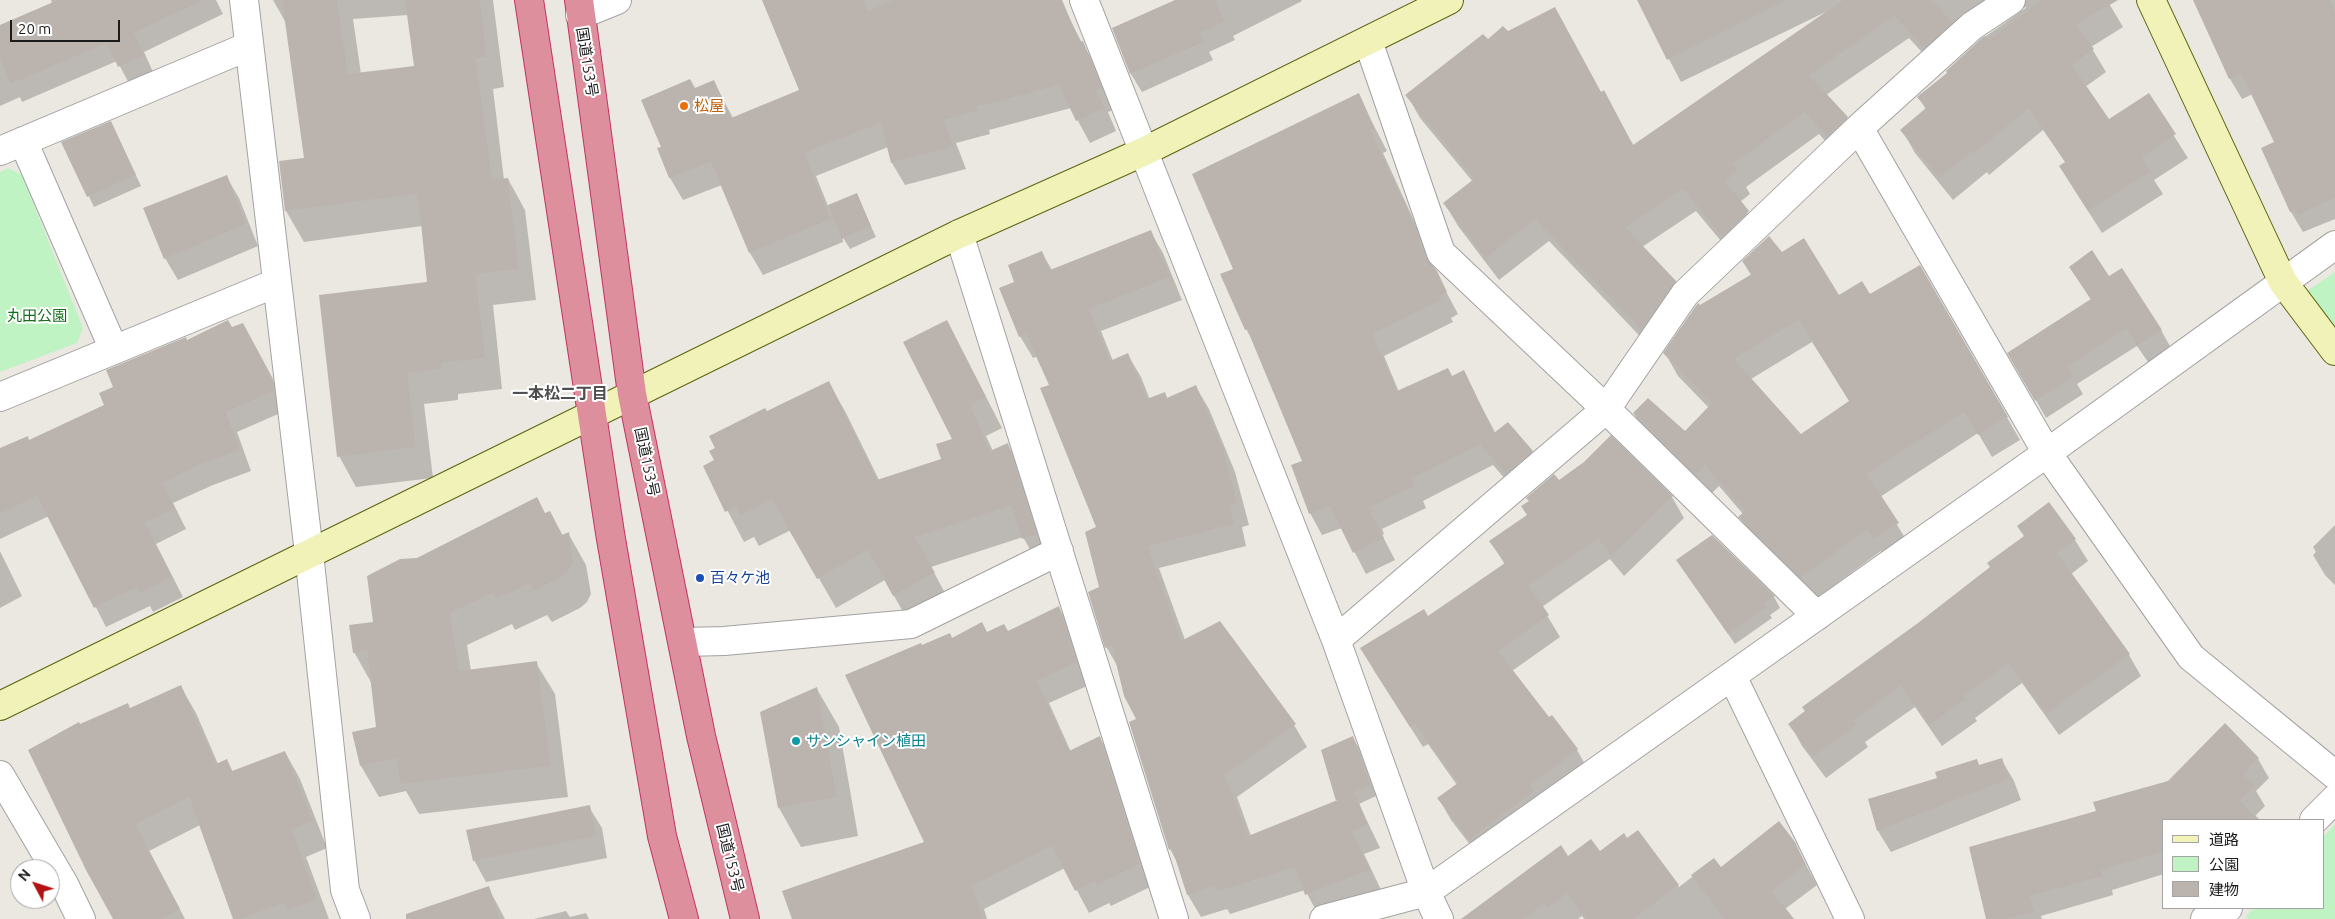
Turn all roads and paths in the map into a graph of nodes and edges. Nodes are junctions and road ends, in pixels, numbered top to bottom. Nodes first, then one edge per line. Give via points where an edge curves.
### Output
1 (244, 0) edge
2 (529, 0) edge
3 (617, 0) edge
4 (1084, 0) edge
5 (1449, 0) edge
6 (2011, 0) edge
7 (2151, 0) edge
8 (579, 7) edge
9 (1368, 41) junction
10 (249, 46) junction
11 (1859, 128) junction
12 (11, 146) edge
13 (1145, 151) junction
14 (959, 234) junction
15 (2335, 245) edge
16 (2283, 282) junction
17 (276, 284) junction
18 (114, 350) junction
19 (2335, 351) edge
20 (632, 394) junction
21 (0, 397) edge
22 (1606, 409) junction
23 (591, 413) junction
24 (2046, 453) junction
25 (1059, 550) junction
26 (309, 553) junction
27 (1817, 616) junction
28 (1336, 640) junction
29 (684, 642) junction
30 (1732, 676) junction
31 (0, 706) edge
32 (0, 775) edge
33 (2335, 775) edge
34 (2335, 799) edge
35 (2315, 819) edge
36 (1426, 892) junction
37 (81, 919) edge
38 (356, 919) edge
39 (684, 919) edge
40 (745, 919) edge
41 (1174, 919) edge
42 (1324, 919) edge
43 (1439, 919) edge
44 (1850, 919) edge

1 - 10 street
2 - 23 highway
3 - 8 street
4 - 13 street
5 - 9 street
6 - 11 street via 1972,26
7 - 16 street
8 - 20 highway, 国道153号
9 - 13 street
9 - 22 street via 1440,253
10 - 12 street
10 - 17 street
11 - 22 street via 1685,294
11 - 24 street
12 - 18 street
13 - 14 street
13 - 28 street
14 - 20 street
14 - 25 street
15 - 16 street
16 - 19 street
16 - 24 street
17 - 18 street
17 - 26 street
18 - 21 street
20 - 23 street
20 - 29 highway, 国道153号
22 - 27 street
22 - 28 street
23 - 26 street
23 - 39 highway via 662,836
24 - 27 street
24 - 33 street via 2191,657
25 - 29 street via 911,624
25 - 41 street
26 - 31 street
26 - 38 street via 345,890
27 - 30 street
28 - 36 street
29 - 40 highway, 国道153号 via 701,736
30 - 36 street
30 - 44 street
32 - 37 street
34 - 35 street
36 - 42 street
36 - 43 street

